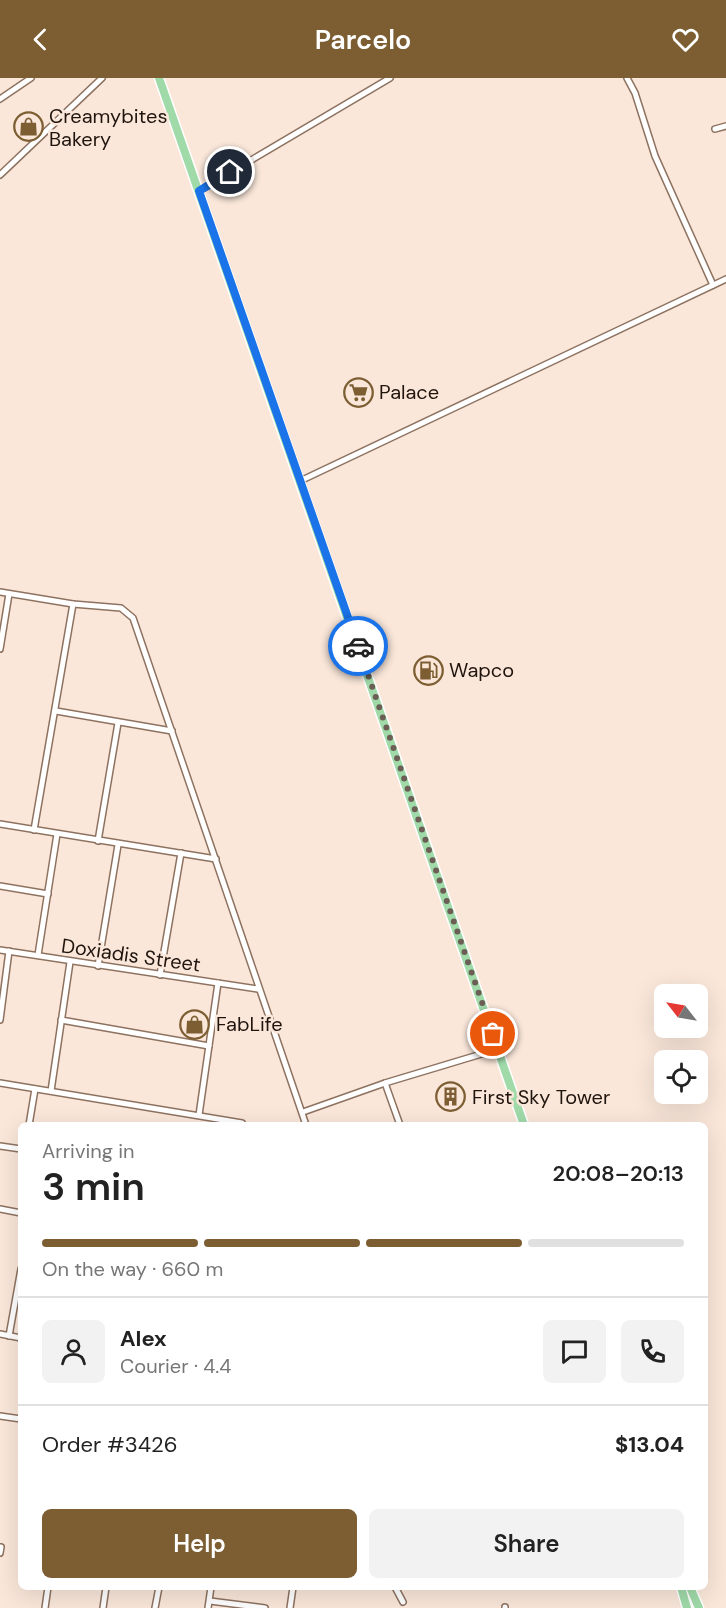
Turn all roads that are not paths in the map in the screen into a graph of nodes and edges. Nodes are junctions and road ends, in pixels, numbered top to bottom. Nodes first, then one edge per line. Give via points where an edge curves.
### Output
1 (31, 78) edge
2 (101, 78) edge
3 (159, 78) edge
4 (390, 78) edge
5 (627, 78) edge
6 (0, 99) edge
7 (726, 126) edge
8 (715, 129) dead end
9 (0, 175) edge
10 (199, 191) junction
11 (726, 279) edge
12 (713, 285) junction
13 (300, 481) junction
14 (0, 592) edge
15 (9, 594) junction
16 (73, 604) junction
17 (0, 649) edge
18 (56, 711) junction
19 (118, 723) junction
20 (172, 731) junction
21 (0, 824) edge
22 (34, 830) junction
23 (57, 834) junction
24 (98, 841) junction
25 (118, 845) junction
26 (181, 853) junction
27 (216, 859) junction
28 (0, 885) edge
29 (48, 894) junction
30 (0, 950) edge
31 (9, 951) junction
32 (38, 956) junction
33 (70, 962) junction
34 (98, 966) junction
35 (160, 975) junction
36 (218, 982) junction
37 (258, 989) junction
38 (0, 1020) edge
39 (61, 1020) junction
40 (209, 1046) junction
41 (498, 1049) junction
42 (0, 1083) edge
43 (384, 1083) junction
44 (35, 1089) junction
45 (51, 1091) junction
46 (303, 1112) junction
47 (199, 1115) junction
48 (30, 1122) edge
49 (237, 1122) edge
50 (305, 1122) edge
51 (399, 1122) edge
52 (523, 1122) edge
53 (0, 1146) edge
54 (18, 1149) edge
55 (0, 1209) edge
56 (18, 1212) edge
57 (18, 1286) edge
58 (0, 1334) edge
59 (9, 1336) junction
60 (18, 1338) edge
61 (0, 1416) edge
62 (18, 1419) edge
63 (48, 1590) edge
64 (106, 1590) edge
65 (158, 1590) edge
66 (211, 1590) edge
67 (293, 1590) edge
68 (397, 1590) edge
69 (682, 1590) edge
70 (691, 1590) edge
71 (210, 1600) junction
72 (403, 1602) dead end
73 (45, 1608) edge
74 (103, 1608) edge
75 (155, 1608) edge
76 (208, 1608) edge
77 (265, 1608) edge
78 (290, 1608) edge
79 (687, 1608) edge
80 (699, 1608) edge

1 - 6 street
2 - 9 street
3 - 10 highway
4 - 10 street
5 - 12 street via 655,156
7 - 8 street
10 - 13 highway
11 - 12 street
12 - 13 street
13 - 41 highway
14 - 15 street
15 - 16 street
15 - 17 street
16 - 18 street
16 - 20 street via 121,608 130,614
18 - 19 street
18 - 22 street
19 - 20 street
19 - 24 street
20 - 27 street
21 - 22 street
22 - 23 street
23 - 24 street
23 - 29 street
24 - 25 street
25 - 26 street
25 - 34 street
26 - 27 street
26 - 35 street
27 - 37 street
28 - 29 street
29 - 32 street
30 - 31 street, Doxiadis Street
31 - 32 street, Doxiadis Street
31 - 38 street
32 - 33 street, Doxiadis Street
33 - 34 street, Doxiadis Street
33 - 39 street
34 - 35 street, Doxiadis Street
35 - 36 street, Doxiadis Street
36 - 37 street, Doxiadis Street
36 - 40 street
37 - 46 street
39 - 40 street
39 - 45 street
40 - 47 street
41 - 43 street
41 - 52 highway
42 - 44 street
43 - 46 street
43 - 51 street
44 - 45 street
44 - 48 street
45 - 47 street
46 - 50 street
47 - 49 street
53 - 54 street
55 - 56 street
57 - 59 street
58 - 59 street
59 - 60 street
61 - 62 street
63 - 73 street
64 - 74 street
65 - 75 street
66 - 71 street
67 - 78 street
68 - 72 street
69 - 79 highway
70 - 80 highway
71 - 76 street
71 - 77 street

